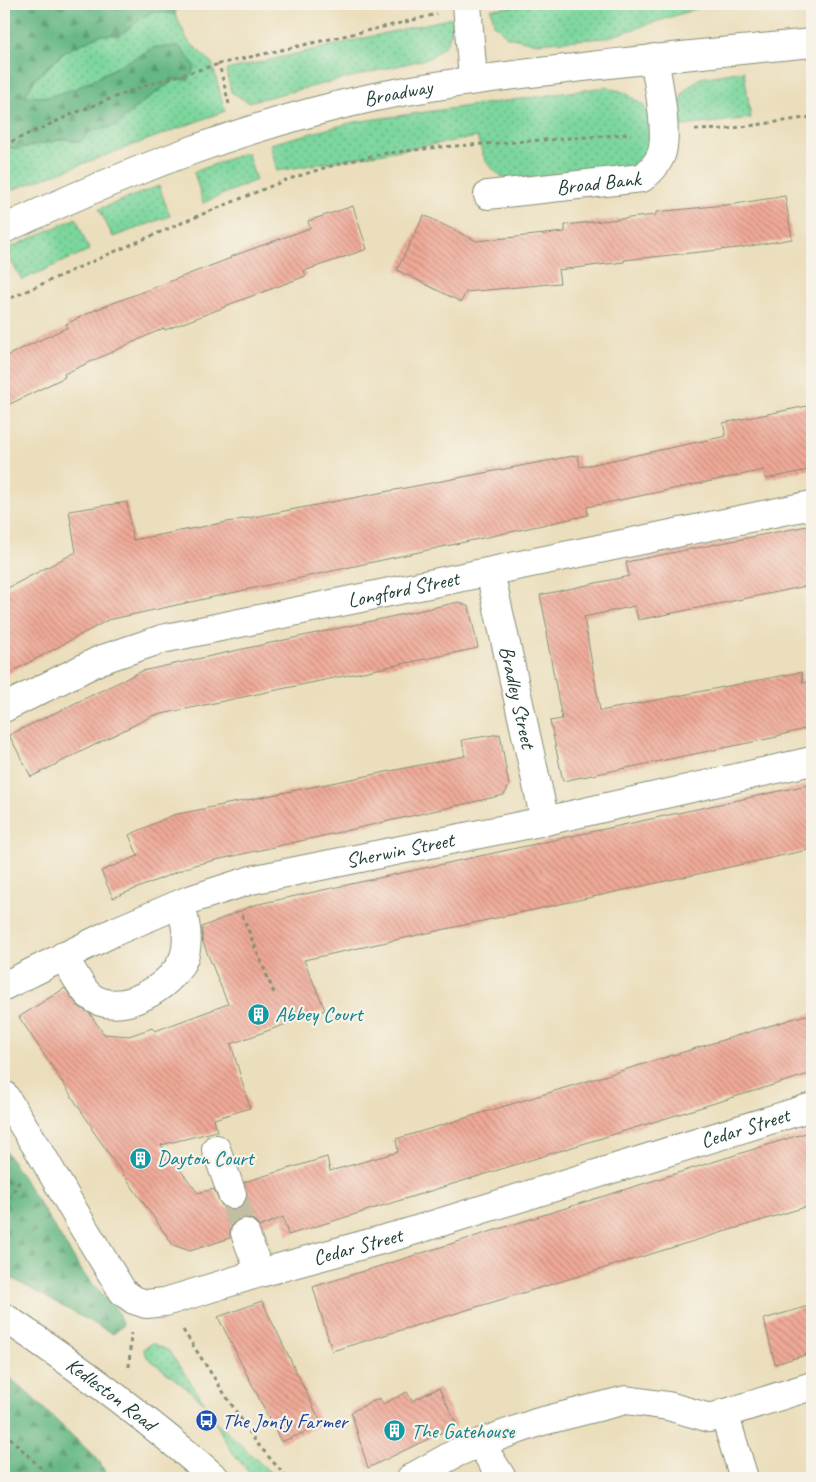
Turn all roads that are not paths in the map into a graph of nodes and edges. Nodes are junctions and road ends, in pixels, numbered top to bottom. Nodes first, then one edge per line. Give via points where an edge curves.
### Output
1 (467, 5) edge
2 (812, 43) edge
3 (654, 58) junction
4 (473, 79) junction
5 (488, 195) dead end
6 (4, 228) edge
7 (812, 505) edge
8 (490, 572) junction
9 (4, 708) edge
10 (812, 761) edge
11 (545, 820) junction
12 (181, 904) junction
13 (63, 956) junction
14 (4, 986) edge
15 (4, 1095) edge
16 (812, 1107) edge
17 (216, 1148) dead end
18 (232, 1194) tunnel mouth
19 (245, 1233) tunnel mouth
20 (260, 1273) junction
21 (4, 1317) edge
22 (812, 1386) edge
23 (724, 1413) junction
24 (480, 1443) junction
25 (215, 1478) edge
26 (411, 1478) edge
27 (502, 1478) edge
28 (744, 1478) edge

1 - 4 street
2 - 3 street, Broadway
3 - 4 street, Broadway
3 - 5 street, Broad Bank via 662,106 661,154 642,178
4 - 6 street, Broadway via 374,97 237,135 62,202
7 - 8 street, Longford Street
8 - 9 street, Longford Street via 162,639 100,660
8 - 11 street, Bradley Street
10 - 11 street, Sherwin Street
11 - 12 street, Sherwin Street via 251,880
12 - 13 street, Sherwin Street
12 - 13 street via 187,929 184,957 175,974 144,996 121,1004 104,1003 88,995
13 - 14 street, Sherwin Street
15 - 20 street, Cedar Street via 123,1292 134,1300 146,1304 166,1302
16 - 20 street, Cedar Street via 403,1234
17 - 18 street
19 - 20 street
21 - 25 street, Kedleston Road via 128,1406
22 - 23 street
23 - 24 street via 710,1418 668,1406 626,1400 539,1422
23 - 28 street
24 - 26 street
24 - 27 street

